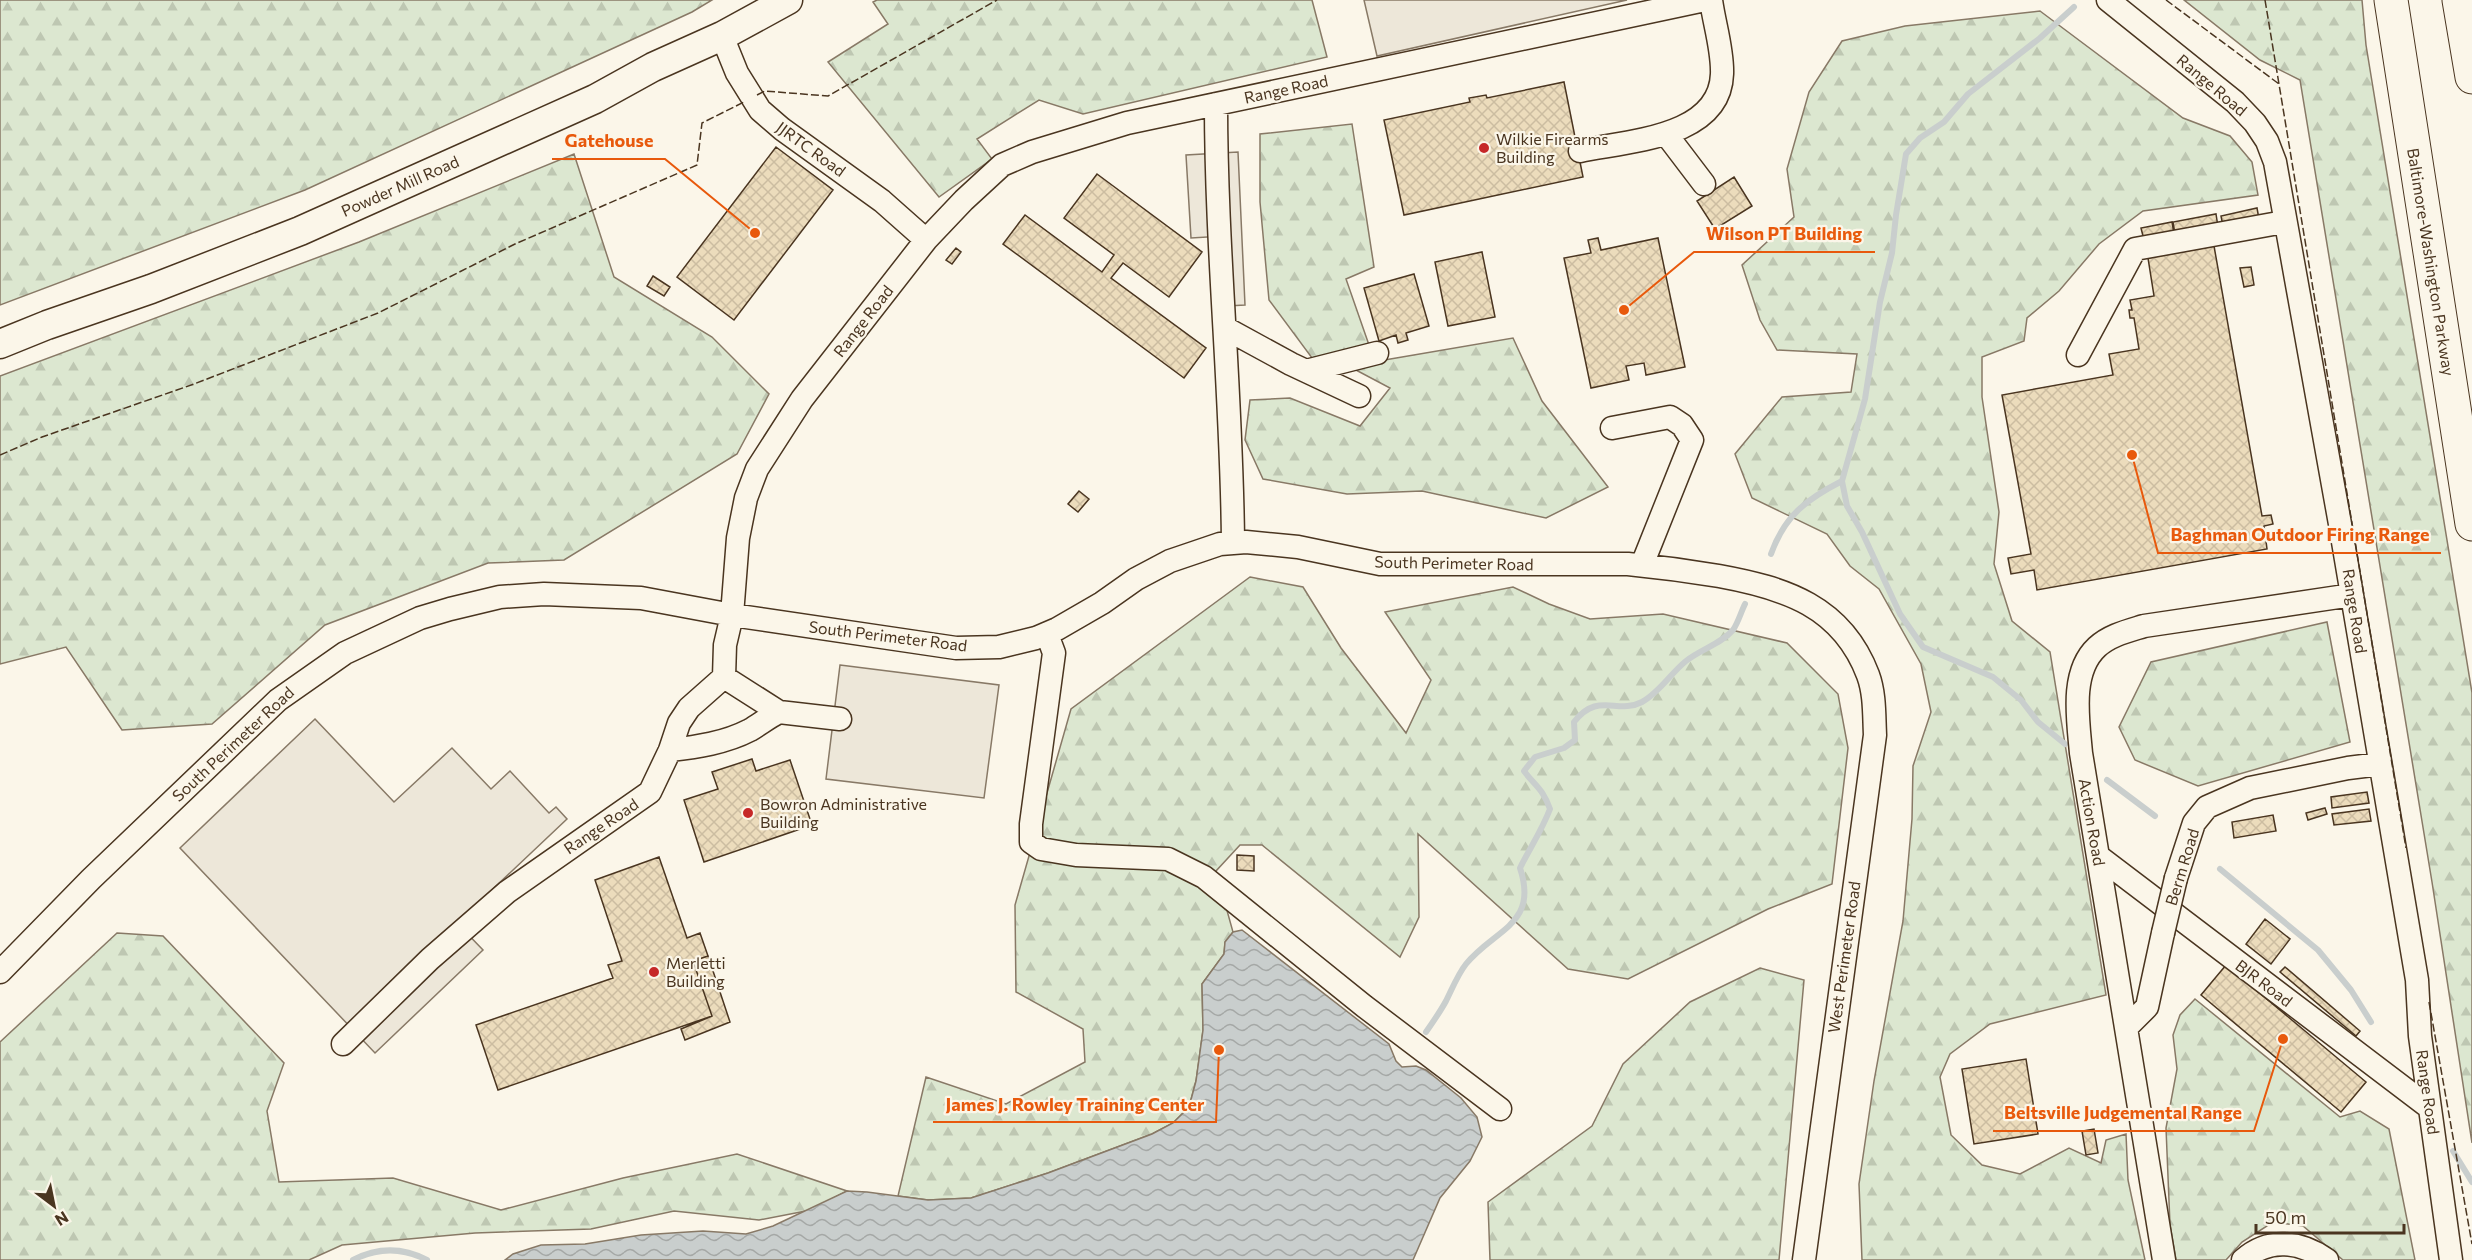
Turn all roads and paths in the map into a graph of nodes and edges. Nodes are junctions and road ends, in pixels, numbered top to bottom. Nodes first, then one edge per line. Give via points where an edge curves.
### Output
1 (788, 0) edge
2 (1705, 0) edge
3 (1711, 0) edge
4 (2108, 0) edge
5 (2384, 0) edge
6 (2391, 0) edge
7 (2459, 0) edge
8 (722, 36) junction
9 (2400, 62) junction
10 (2472, 77) edge
11 (1216, 104) junction
12 (1666, 134) junction
13 (1580, 151) dead end
14 (1704, 184) dead end
15 (2284, 222) junction
16 (926, 240) junction
17 (1225, 328) junction
18 (0, 344) edge
19 (1377, 353) dead end
20 (2078, 355) dead end
21 (1306, 371) junction
22 (1359, 396) dead end
23 (1612, 428) dead end
24 (2472, 524) edge
25 (1233, 543) junction
26 (1642, 565) junction
27 (2352, 595) junction
28 (732, 615) junction
29 (1047, 634) junction
30 (1858, 656) joint
31 (724, 677) junction
32 (779, 712) junction
33 (840, 719) dead end
34 (670, 750) junction
35 (2380, 764) junction
36 (2098, 856) junction
37 (0, 972) edge
38 (2127, 1027) junction
39 (343, 1044) dead end
40 (2430, 1108) junction
41 (1500, 1109) dead end
42 (1804, 1260) edge
43 (2164, 1260) edge
44 (2243, 1260) edge
45 (2326, 1260) edge
46 (2451, 1260) edge

1 - 8 main road, Powder Mill Road
2 - 11 lane, Range Road
3 - 12 lane via 1722,72 1720,91 1702,117
4 - 15 lane, Range Road via 2235,102 2255,123 2275,162
5 - 9 highway
6 - 9 highway, Baltimore-Washington Parkway
7 - 10 highway
8 - 16 lane, JJRTC Road via 737,73 760,110 882,201
8 - 18 main road, Powder Mill Road via 653,67 596,99 300,231
9 - 24 highway, Baltimore-Washington Parkway
11 - 16 lane, Range Road via 1127,123 1002,165
11 - 17 lane
12 - 13 lane
12 - 14 lane
15 - 20 lane via 2135,249
15 - 27 lane, Range Road
16 - 28 lane, Range Road via 802,399 757,469 738,538
17 - 21 lane
17 - 25 lane
19 - 21 lane
21 - 22 lane
23 - 26 lane via 1670,417 1682,425 1692,440
25 - 26 lane, South Perimeter Road via 1298,547 1380,564
25 - 29 lane, South Perimeter Road via 1170,561
26 - 30 lane, South Perimeter Road via 1749,582 1800,598 1842,631
27 - 35 lane, Range Road
27 - 36 lane, Action Road via 2144,626 2116,634 2098,646 2079,679 2078,723
28 - 29 lane, South Perimeter Road via 956,648 1014,645
28 - 31 lane, Range Road via 725,645
28 - 37 lane, South Perimeter Road via 641,598 544,594 500,597 420,618 345,653 278,700 227,747
29 - 41 lane via 1054,653 1031,842 1041,849 1076,855 1168,859 1204,877
30 - 42 lane, West Perimeter Road via 1873,698 1875,735
31 - 32 lane
31 - 34 lane, Range Road via 689,708
32 - 33 lane
32 - 34 lane via 731,738
34 - 39 lane, Range Road via 650,792 507,892 430,959
35 - 38 lane, Berm Road, bridge via 2250,788 2207,807 2194,823 2176,878 2147,1007
35 - 40 lane, Range Road via 2417,980
36 - 38 lane, Action Road
36 - 40 lane, BJR Road
38 - 43 lane, Action Road
40 - 46 lane, Range Road
44 - 45 lane via 2270,1245 2291,1244 2311,1249

